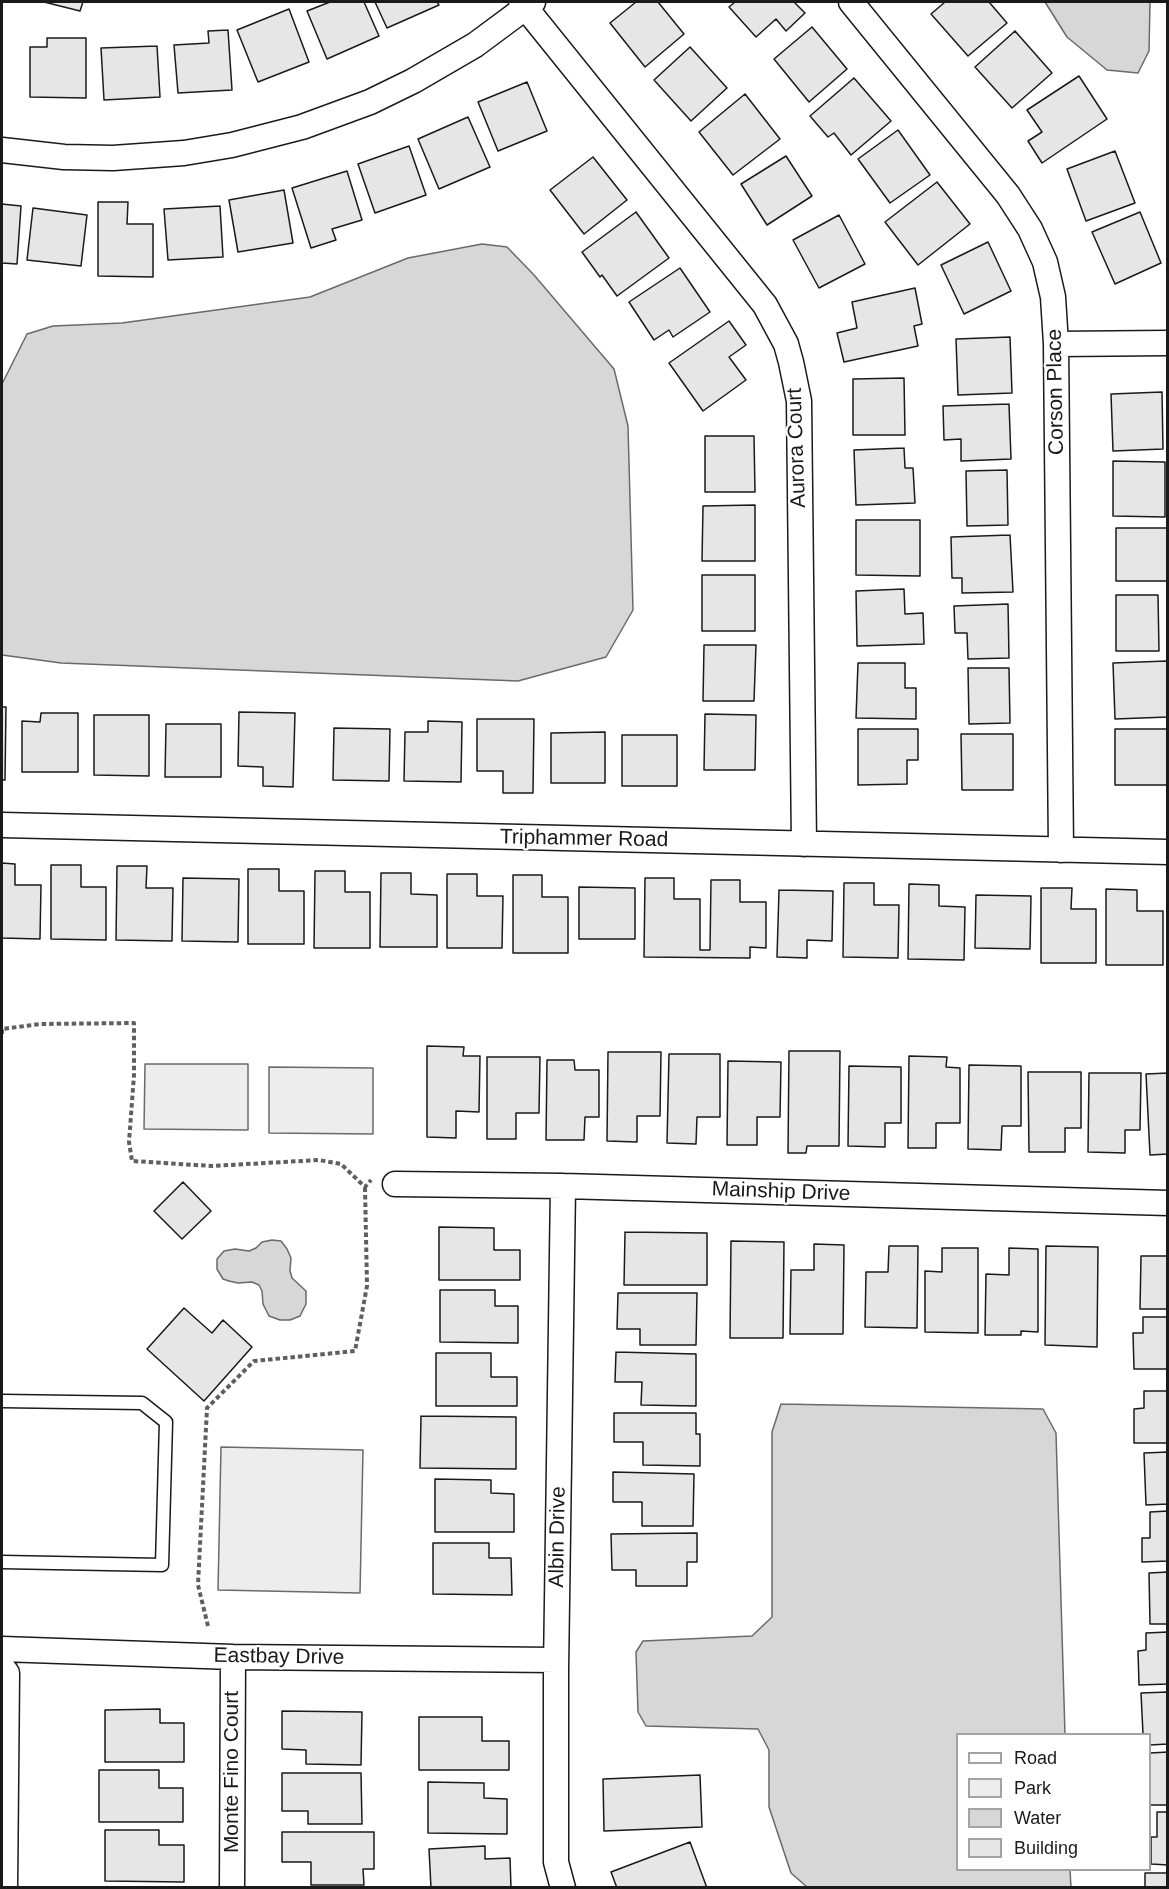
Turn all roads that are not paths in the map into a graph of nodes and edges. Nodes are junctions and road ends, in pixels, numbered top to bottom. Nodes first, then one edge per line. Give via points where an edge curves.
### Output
1 (851, 2) edge
2 (526, 4) edge
3 (2, 150) edge
4 (1056, 344) junction
5 (1167, 344) edge
6 (2, 825) edge
7 (804, 844) junction
8 (1061, 850) junction
9 (1167, 852) edge
10 (386, 1179) road end
11 (563, 1186) junction
12 (1167, 1203) edge
13 (2, 1401) edge
14 (2, 1562) edge
15 (2, 1649) edge
16 (232, 1657) junction
17 (556, 1660) junction
18 (2, 1667) edge
19 (5, 1887) edge
20 (232, 1887) edge
21 (563, 1887) edge

1 - 4 street, Corson Place via 1008,195 1030,229 1045,262 1053,297
2 - 3 street via 476,45 413,81 302,127 184,153 112,158
2 - 7 street, Aurora Court via 765,305 789,353 799,401
4 - 5 street
4 - 8 street, Corson Place
6 - 7 street, Triphammer Road
7 - 8 street, Triphammer Road
8 - 9 street, Triphammer Road
10 - 11 street, Mainship Drive
11 - 12 street, Mainship Drive
11 - 17 street, Albin Drive
13 - 14 lane via 142,1403 166,1422 162,1565
15 - 16 street, Eastbay Drive
16 - 17 street, Eastbay Drive
16 - 20 street, Monte Fino Court
17 - 21 street, Albin Drive via 556,1863
18 - 19 street via 7,1673

